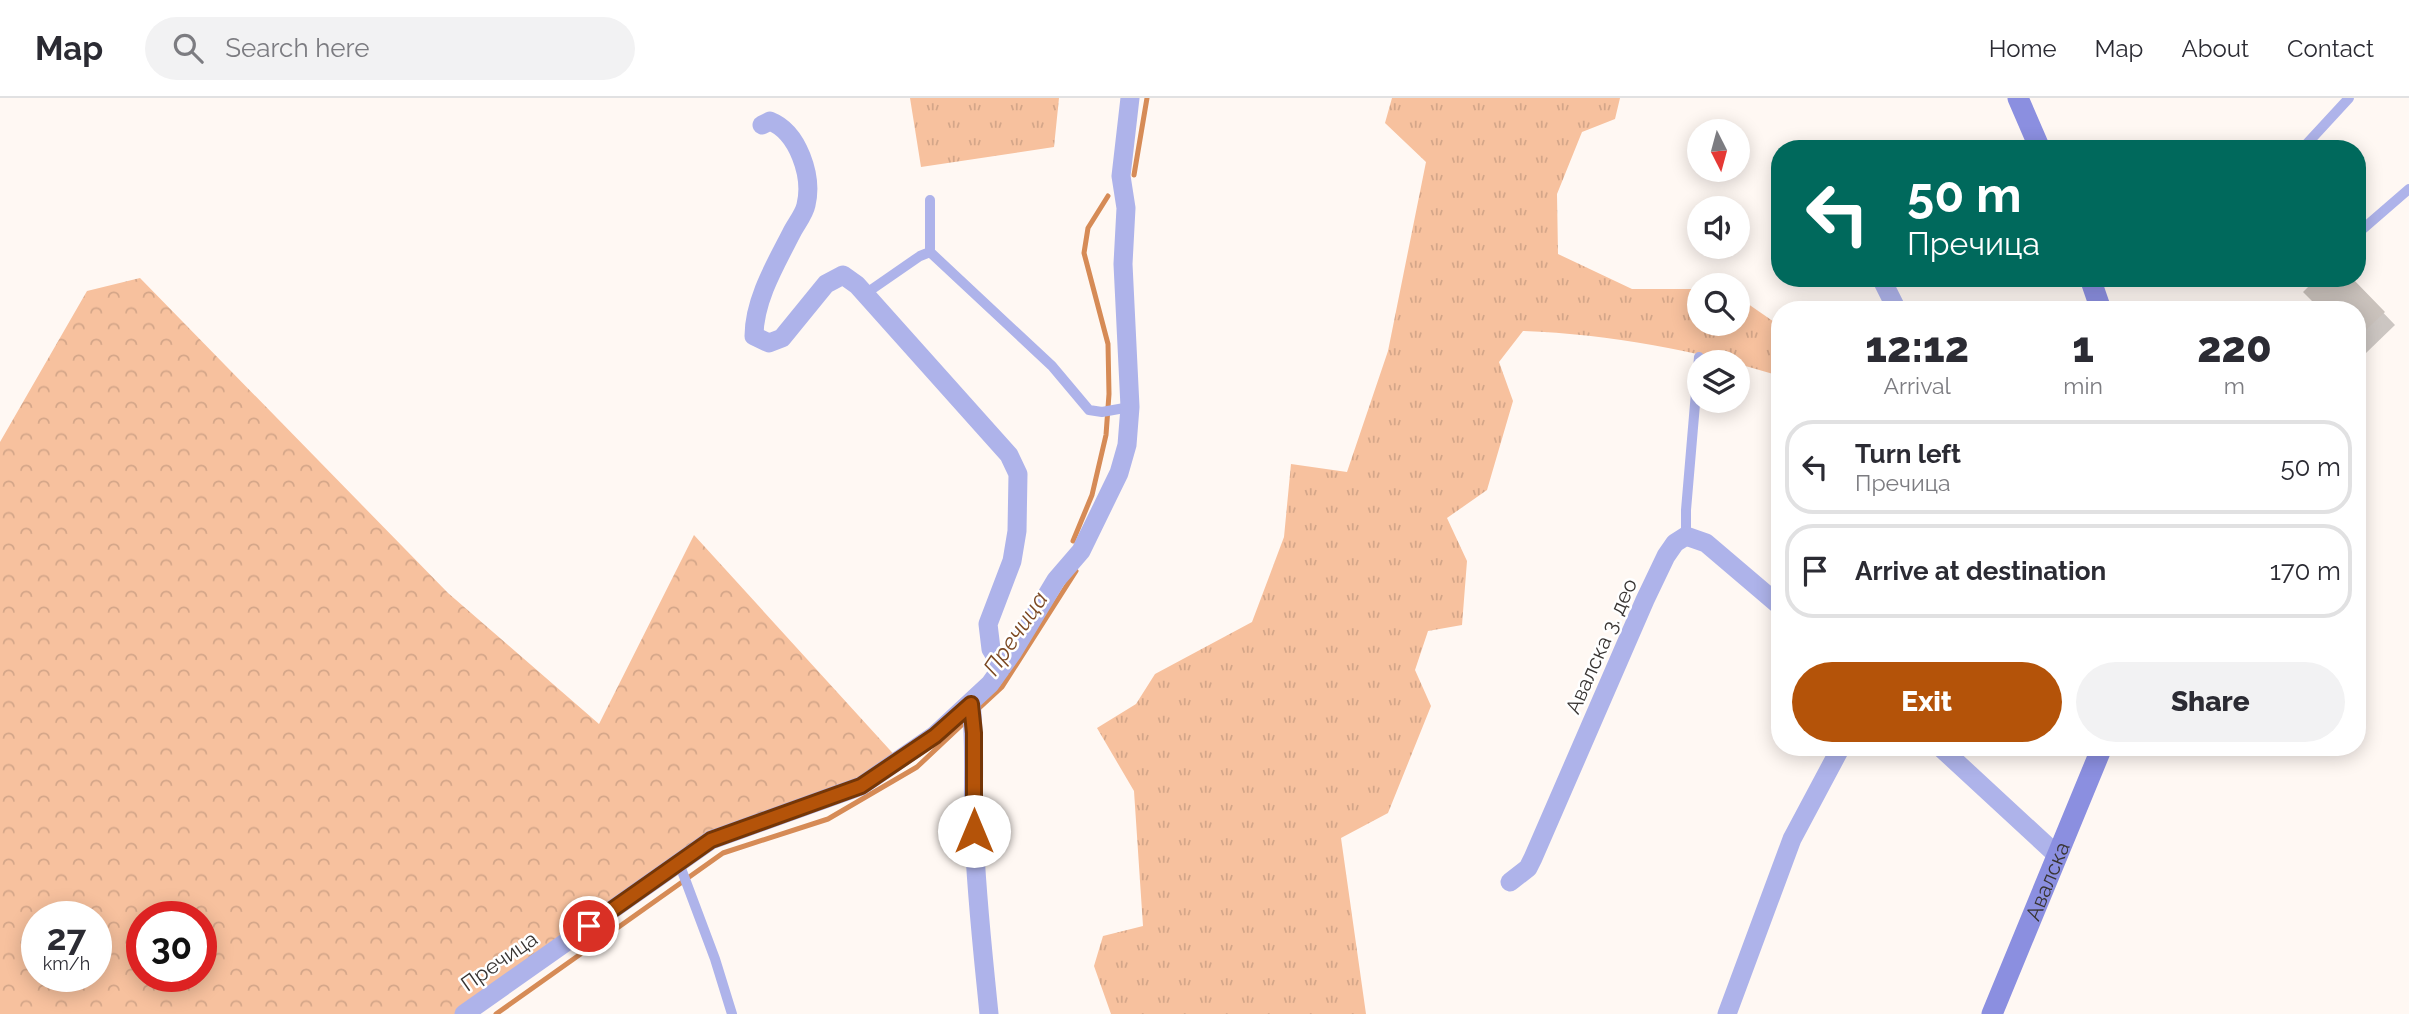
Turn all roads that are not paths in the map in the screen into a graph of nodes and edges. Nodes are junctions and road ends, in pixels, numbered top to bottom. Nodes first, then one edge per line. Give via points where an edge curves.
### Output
1 (1130, 98) edge
2 (2018, 98) edge
3 (2349, 98) edge
4 (762, 125) dead end
5 (2036, 140) edge
6 (2310, 140) edge
7 (2409, 189) edge
8 (930, 200) dead end
9 (2366, 226) edge
10 (930, 253) junction
11 (865, 294) junction
12 (1123, 409) junction
13 (1694, 413) edge
14 (1686, 536) junction
15 (1771, 598) edge
16 (1002, 667) junction
17 (971, 704) junction
18 (1836, 756) edge
19 (1950, 756) edge
20 (2098, 756) edge
21 (2058, 856) junction
22 (680, 866) junction
23 (1510, 881) dead end
24 (464, 1014) edge
25 (732, 1014) edge
26 (989, 1014) edge
27 (1727, 1014) edge
28 (1992, 1014) edge

1 - 12 street, Пречица via 1121,176 1126,208
2 - 5 street
3 - 6 lane
4 - 11 street via 770,121 794,138 806,172 806,205 754,317 754,336 769,343 782,338 826,284 843,275
7 - 9 lane
8 - 10 lane
10 - 11 lane
10 - 12 lane via 1052,366 1090,410
11 - 16 street via 1009,455 1018,474 1012,561 988,624 991,649
12 - 16 street, Пречица via 1127,444 1119,473 1081,551 1056,580
13 - 14 lane
14 - 15 street via 1706,543
14 - 23 street, Авалска 3. део via 1666,556 1645,600 1534,858
16 - 17 street, Пречица
17 - 22 street, Пречица via 935,736 861,786 711,840
17 - 26 street via 974,831
18 - 27 street via 1792,839
19 - 21 street
20 - 21 street, Авалска
21 - 28 street, Авалска
22 - 24 street, Пречица
22 - 25 lane

